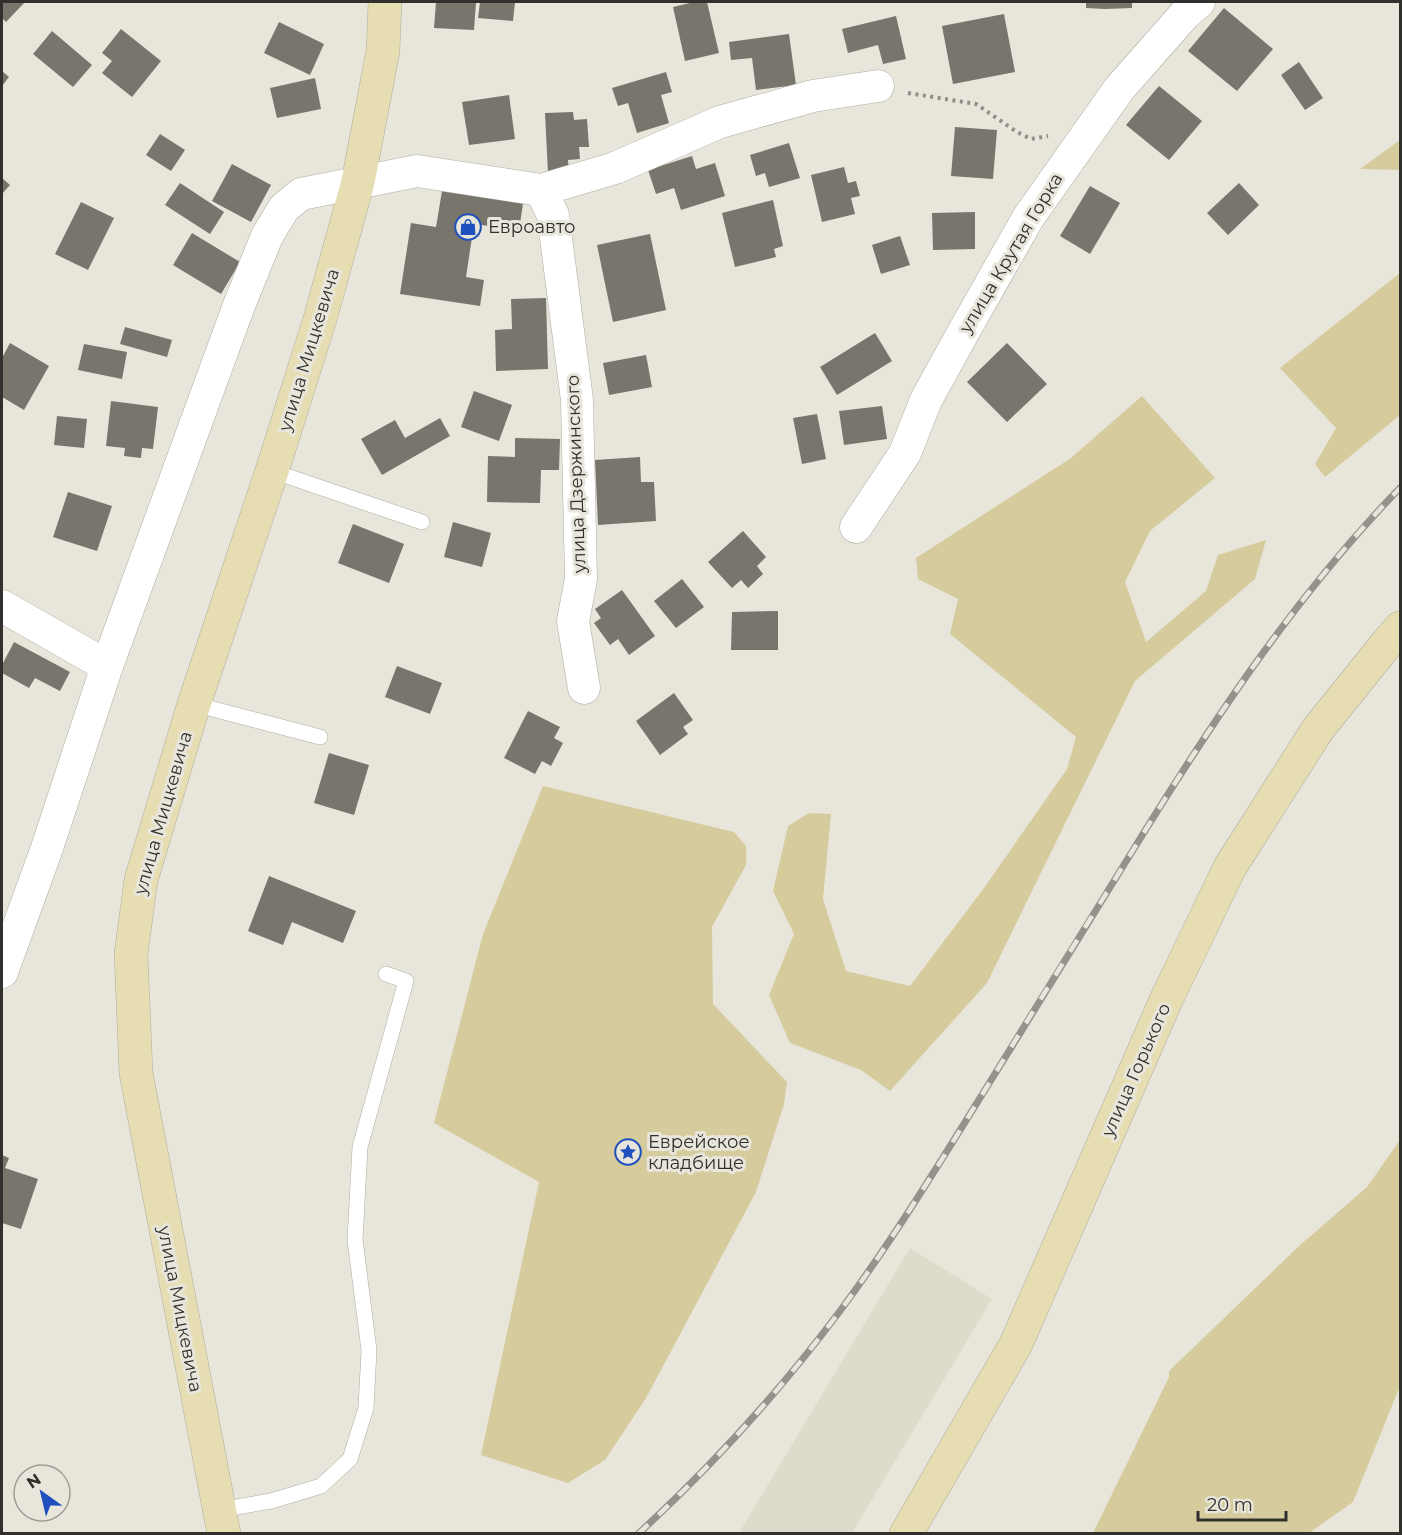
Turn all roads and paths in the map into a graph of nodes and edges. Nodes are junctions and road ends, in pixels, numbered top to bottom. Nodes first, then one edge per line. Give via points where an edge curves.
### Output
1 (385, 2) edge
2 (1199, 2) edge
3 (878, 86) joint
4 (1051, 135) dead end
5 (358, 182) junction
6 (541, 190) junction
7 (272, 471) junction
8 (422, 522) dead end
9 (856, 526) dead end
10 (2, 606) edge
11 (1401, 628) edge
12 (107, 666) junction
13 (584, 688) dead end
14 (194, 704) junction
15 (320, 737) dead end
16 (2, 972) edge
17 (386, 974) dead end
18 (221, 1522) edge
19 (906, 1533) edge

1 - 5 main road, улица Мицкевича via 383,51
2 - 9 street, улица Крутая Горка via 1119,89 1028,218 926,400 904,453
3 - 4 path via 976,104 1031,139
3 - 6 street via 813,96 720,122 615,168
5 - 6 street via 417,171
5 - 7 main road, улица Мицкевича
5 - 12 street via 301,194 284,208 267,236
6 - 13 street, улица Дзержинского via 553,215 577,400 581,579 573,621
7 - 8 lane
7 - 14 main road, улица Мицкевича
10 - 12 street
11 - 19 main road, улица Горького via 1318,729 1230,867 1167,998 1016,1344
12 - 16 street
14 - 15 lane
14 - 18 main road, улица Мицкевича via 141,880 131,954 136,1073
17 - 18 lane via 406,981 360,1147 355,1240 369,1350 363,1418 350,1459 321,1486

